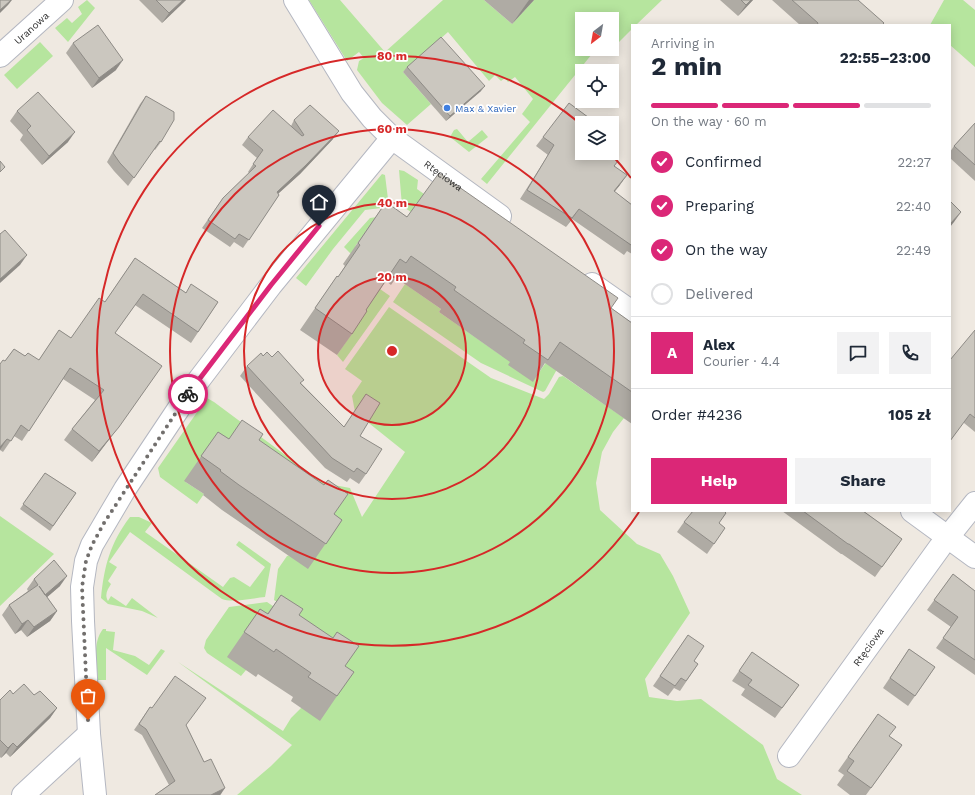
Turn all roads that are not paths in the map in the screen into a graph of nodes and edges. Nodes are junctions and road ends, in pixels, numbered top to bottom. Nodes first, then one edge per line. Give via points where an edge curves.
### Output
1 (62, 0) edge
2 (295, 0) edge
3 (0, 56) edge
4 (392, 138) junction
5 (518, 230) edge
6 (576, 272) edge
7 (631, 311) edge
8 (975, 503) edge
9 (913, 512) edge
10 (947, 536) junction
11 (975, 557) edge
12 (89, 734) junction
13 (789, 756) dead end
14 (23, 795) edge
15 (95, 795) edge

1 - 3 street, Uranowa
2 - 4 street, Rtęciowa via 352,93
4 - 5 street, Rtęciowa
4 - 12 street via 271,285 189,393 125,489 92,545 86,561 82,587
6 - 7 street
8 - 10 street, Rtęciowa
9 - 10 street
10 - 11 street
10 - 13 street, Rtęciowa
12 - 14 street
12 - 15 street

